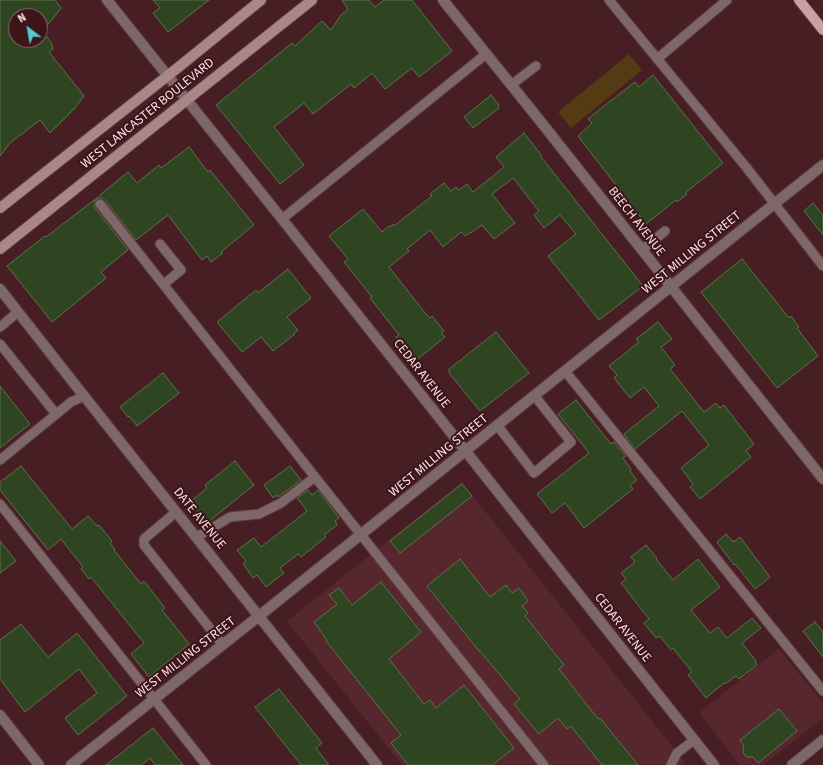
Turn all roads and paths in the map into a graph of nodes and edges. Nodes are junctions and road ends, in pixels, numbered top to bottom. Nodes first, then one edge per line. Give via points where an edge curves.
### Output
1 (107, 0) edge
2 (261, 0) edge
3 (312, 0) edge
4 (443, 0) edge
5 (609, 0) edge
6 (728, 0) edge
7 (799, 0) edge
8 (823, 30) edge
9 (486, 54) junction
10 (657, 59) junction
11 (536, 66) dead end
12 (166, 76) junction
13 (512, 85) junction
14 (186, 100) junction
15 (823, 165) edge
16 (100, 204) dead end
17 (774, 204) junction
18 (0, 208) edge
19 (282, 219) junction
20 (665, 231) dead end
21 (160, 244) dead end
22 (0, 249) edge
23 (642, 250) junction
24 (823, 266) edge
25 (164, 284) junction
26 (671, 287) junction
27 (0, 289) edge
28 (18, 312) junction
29 (0, 327) edge
30 (0, 344) edge
31 (565, 371) junction
32 (84, 396) junction
33 (534, 396) junction
34 (56, 414) junction
35 (497, 425) junction
36 (466, 451) junction
37 (0, 460) edge
38 (315, 477) junction
39 (823, 479) edge
40 (0, 504) edge
41 (176, 512) junction
42 (361, 534) junction
43 (197, 538) junction
44 (259, 616) junction
45 (223, 644) junction
46 (823, 691) edge
47 (154, 699) junction
48 (2, 721) edge
49 (694, 740) junction
50 (823, 740) edge
51 (39, 765) edge
52 (71, 765) edge
53 (206, 765) edge
54 (377, 765) edge
55 (544, 765) edge
56 (671, 765) edge
57 (714, 765) edge
58 (792, 765) edge

1 - 12 street, CEDAR AVENUE
2 - 12 street, WEST LANCASTER BOULEVARD
3 - 14 street, WEST LANCASTER BOULEVARD
4 - 9 street, BEECH AVENUE
5 - 10 lane
6 - 10 lane
7 - 8 main road
9 - 13 street, BEECH AVENUE
9 - 19 lane
10 - 17 lane
11 - 13 lane
12 - 14 street, CEDAR AVENUE
12 - 18 street, WEST LANCASTER BOULEVARD
13 - 23 street, BEECH AVENUE
14 - 19 street, CEDAR AVENUE
14 - 22 street, WEST LANCASTER BOULEVARD
15 - 17 street, WEST MILLING STREET
16 - 25 lane
17 - 24 lane
17 - 26 street, WEST MILLING STREET
19 - 36 street, CEDAR AVENUE
20 - 23 lane
21 - 25 lane via 181,270
23 - 26 street, BEECH AVENUE
25 - 38 lane
26 - 31 street, WEST MILLING STREET
26 - 39 street, BEECH AVENUE
27 - 28 street, DATE AVENUE
28 - 29 lane
28 - 32 street, DATE AVENUE
30 - 34 lane
31 - 33 street, WEST MILLING STREET
31 - 46 lane
32 - 34 lane
32 - 41 street, DATE AVENUE
33 - 35 street, WEST MILLING STREET
33 - 35 lane via 571,442 534,473
34 - 37 lane
35 - 36 street, WEST MILLING STREET
36 - 42 street, WEST MILLING STREET
36 - 49 street, CEDAR AVENUE
38 - 42 lane
38 - 43 lane via 281,503 259,514 230,518
40 - 47 lane
41 - 43 street, DATE AVENUE
41 - 45 lane via 144,539 144,544
42 - 44 street, WEST MILLING STREET
42 - 55 lane
43 - 44 street, DATE AVENUE
44 - 45 street, WEST MILLING STREET
44 - 54 street, DATE AVENUE
45 - 47 street, WEST MILLING STREET
47 - 52 street, WEST MILLING STREET
47 - 53 lane
48 - 51 street
49 - 56 lane via 677,753
49 - 57 street, CEDAR AVENUE
50 - 58 street

